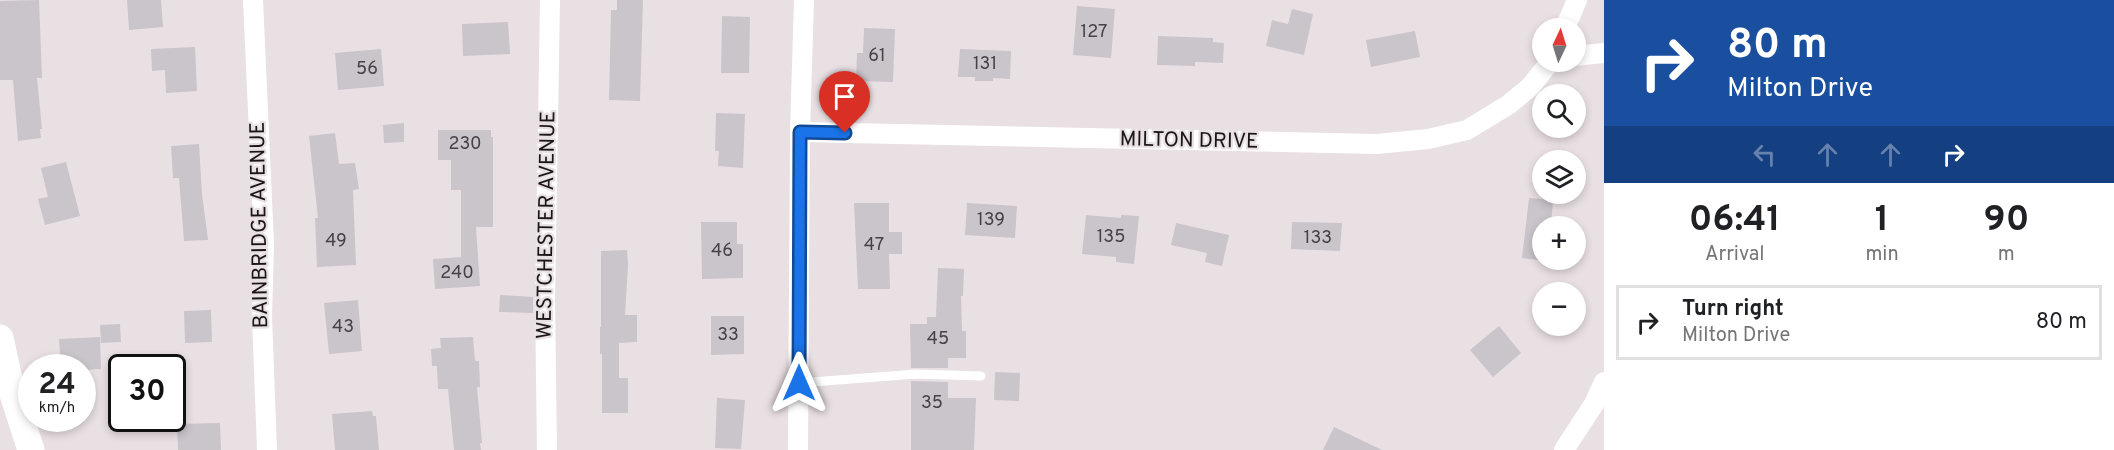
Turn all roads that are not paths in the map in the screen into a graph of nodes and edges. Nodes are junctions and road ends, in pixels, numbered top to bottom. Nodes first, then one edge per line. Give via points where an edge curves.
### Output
1 (253, 0) edge
2 (550, 0) edge
3 (804, 0) edge
4 (1577, 0) edge
5 (1569, 18) edge
6 (1604, 53) edge
7 (1586, 55) edge
8 (1542, 72) edge
9 (800, 132) junction
10 (0, 338) edge
11 (981, 376) dead end
12 (1604, 382) edge
13 (799, 383) junction
14 (31, 450) edge
15 (267, 450) edge
16 (547, 450) edge
17 (798, 450) edge
18 (1564, 450) edge

1 - 15 street, BAINBRIDGE AVENUE via 264,244 262,328
2 - 16 street, WESTCHESTER AVENUE
3 - 9 street
4 - 5 street
6 - 7 street
8 - 9 street, MILTON DRIVE via 1508,105 1467,130 1428,140 1377,144
9 - 13 street
10 - 14 street
11 - 13 lane via 916,374
12 - 18 street
13 - 17 street

